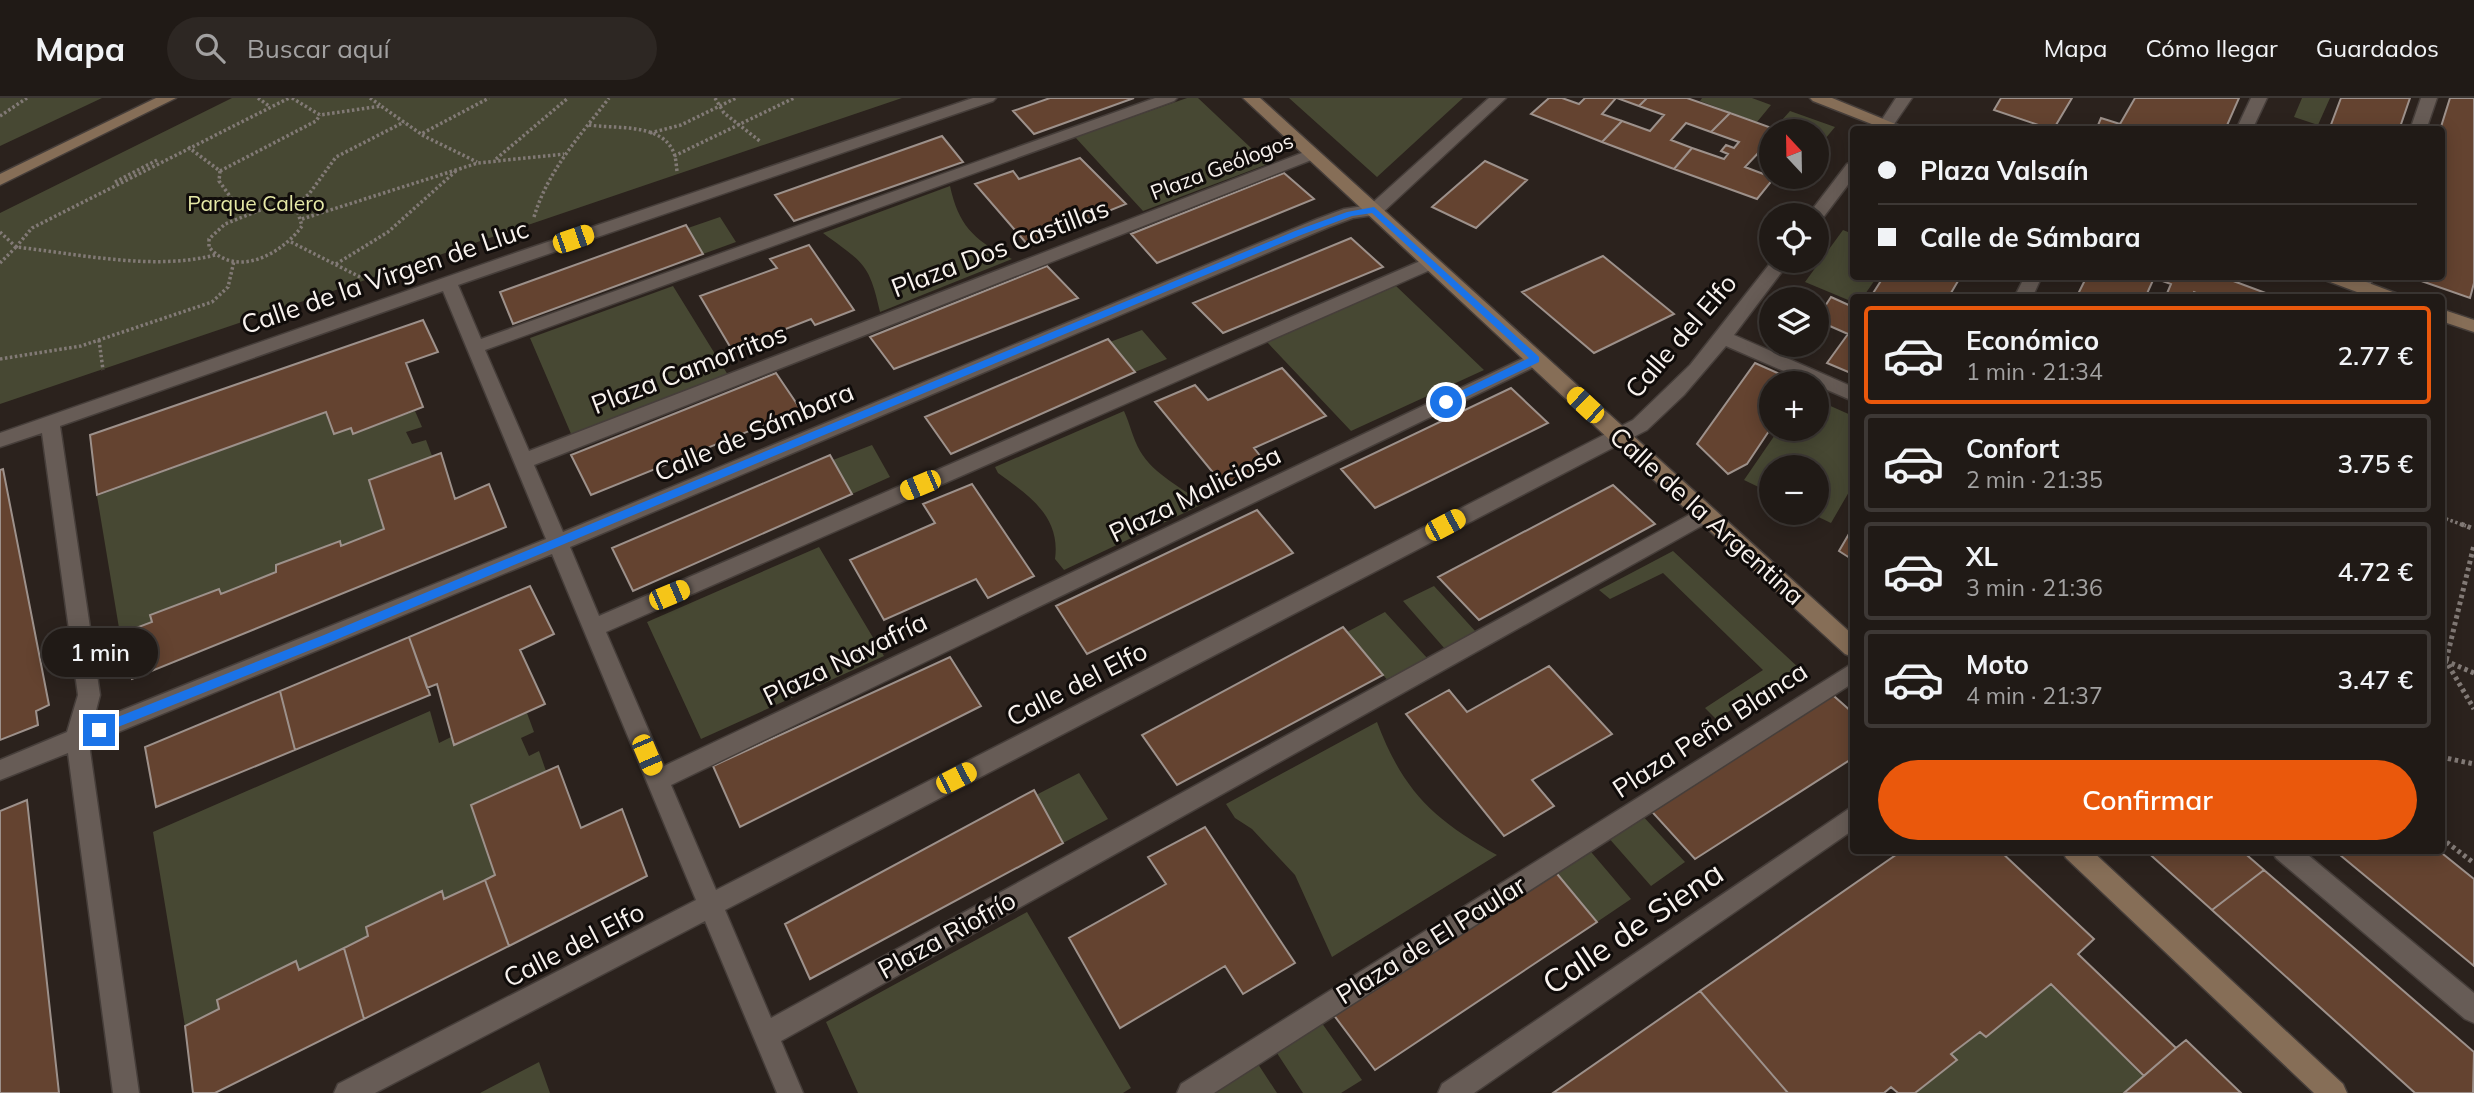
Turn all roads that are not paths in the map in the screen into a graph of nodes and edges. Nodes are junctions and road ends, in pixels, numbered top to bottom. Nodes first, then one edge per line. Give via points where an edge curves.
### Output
1 (168, 98) edge
2 (988, 98) edge
3 (1169, 98) edge
4 (1251, 98) edge
5 (1498, 98) edge
6 (1818, 98) edge
7 (1904, 98) edge
8 (2259, 98) edge
9 (2429, 98) edge
10 (1882, 126) edge
11 (1885, 126) edge
12 (2246, 126) edge
13 (2418, 126) edge
14 (1313, 154) junction
15 (1850, 171) edge
16 (0, 180) edge
17 (1825, 203) edge
18 (1374, 210) junction
19 (1145, 219) joint
20 (1431, 263) junction
21 (1772, 273) edge
22 (2364, 282) edge
23 (448, 283) junction
24 (2385, 294) edge
25 (2445, 316) edge
26 (873, 325) joint
27 (2474, 326) edge
28 (1722, 337) junction
29 (476, 347) junction
30 (1536, 359) junction
31 (1850, 393) edge
32 (50, 424) junction
33 (1618, 436) junction
34 (0, 440) edge
35 (524, 461) junction
36 (1705, 515) junction
37 (558, 543) junction
38 (1057, 589) joint
39 (594, 628) junction
40 (1850, 645) edge
41 (1850, 674) edge
42 (77, 738) junction
43 (0, 770) edge
44 (658, 780) junction
45 (1850, 819) edge
46 (1598, 835) joint
47 (2078, 854) edge
48 (2289, 854) edge
49 (710, 905) junction
50 (2474, 1010) edge
51 (766, 1035) junction
52 (126, 1093) edge
53 (347, 1093) edge
54 (790, 1093) edge
55 (1190, 1093) edge
56 (1451, 1093) edge
57 (2334, 1093) edge

1 - 16 street
2 - 23 street, Calle de la Virgen de Lluc
3 - 29 street
4 - 14 street, Calle de la Argentina
5 - 18 street, Calle de Sámbara
6 - 10 street
7 - 11 street
8 - 12 street
9 - 13 street
14 - 18 street, Calle de la Argentina
14 - 19 street, Plaza Geólogos
15 - 17 street
18 - 20 street, Calle de la Argentina
18 - 37 street, Calle de Sámbara via 1323,223
19 - 26 street, Plaza Dos Castillas
20 - 30 street, Calle de la Argentina
20 - 39 street
21 - 28 street, Calle del Elfo
22 - 24 street
23 - 29 street
23 - 32 street, Calle de la Virgen de Lluc
25 - 27 street
26 - 35 street, Plaza Camorritos
28 - 31 street
28 - 33 street, Calle del Elfo via 1658,411
29 - 35 street
30 - 33 street, Calle de la Argentina
30 - 38 street, Plaza Maliciosa
32 - 34 street, Calle de la Virgen de Lluc
32 - 42 street via 89,695
33 - 36 street, Calle de la Argentina
33 - 49 street, Calle del Elfo
35 - 37 street
36 - 40 street, Calle de la Argentina
36 - 51 street, Plaza Riofrío
37 - 39 street
37 - 42 street, Calle de Sámbara
38 - 44 street, Plaza Navafría
39 - 44 street
41 - 46 street, Plaza Peña Blanca
42 - 43 street, Calle de Sámbara
42 - 52 street
44 - 49 street
45 - 56 street, Calle de Siena
46 - 55 street, Plaza de El Paular
47 - 57 street
48 - 50 street
49 - 51 street
49 - 53 street, Calle del Elfo
51 - 54 street

